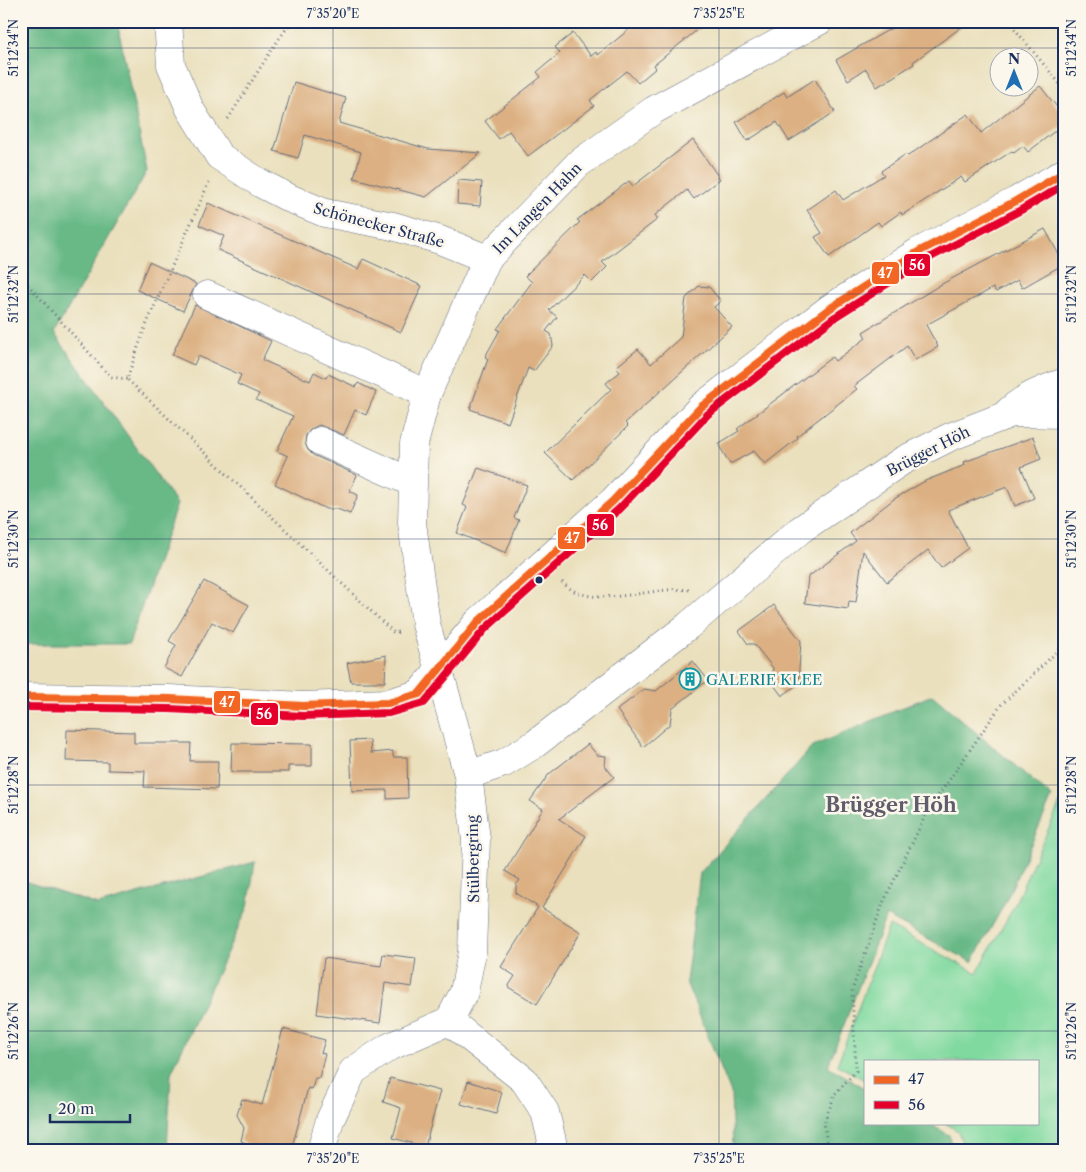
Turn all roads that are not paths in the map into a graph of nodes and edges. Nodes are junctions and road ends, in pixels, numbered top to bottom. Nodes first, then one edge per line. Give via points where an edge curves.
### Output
1 (168, 21) edge
2 (819, 21) edge
3 (1065, 172) edge
4 (487, 259) junction
5 (207, 295) dead end
6 (1065, 382) edge
7 (427, 394) junction
8 (1065, 414) edge
9 (1003, 417) junction
10 (320, 441) dead end
11 (411, 482) junction
12 (440, 667) junction
13 (21, 697) edge
14 (468, 775) junction
15 (449, 1021) junction
16 (321, 1151) edge
17 (549, 1151) edge

1 - 4 street, Schönecker Straße via 171,65 190,109 214,147 260,182 325,213 394,226
2 - 4 street, Im Langen Hahn via 654,110 578,164
3 - 12 street via 918,252 853,293 701,407 613,501 478,622
4 - 7 street, Im Langen Hahn
5 - 7 street
6 - 9 street via 1015,404
7 - 11 street, Im Langen Hahn via 414,444
8 - 9 street, Brügger Höh via 1012,413
9 - 14 street, Brügger Höh via 950,437 902,461 800,530 688,626 535,744 504,763
10 - 11 street
11 - 12 street, Im Langen Hahn via 412,523 426,624
12 - 13 street via 419,694 388,703 303,706 169,699
12 - 14 street, Stülbergring
14 - 15 street, Stülbergring via 476,840 472,952 464,992
15 - 16 street via 389,1047 353,1071 330,1120
15 - 17 street via 524,1080 545,1112 552,1141

